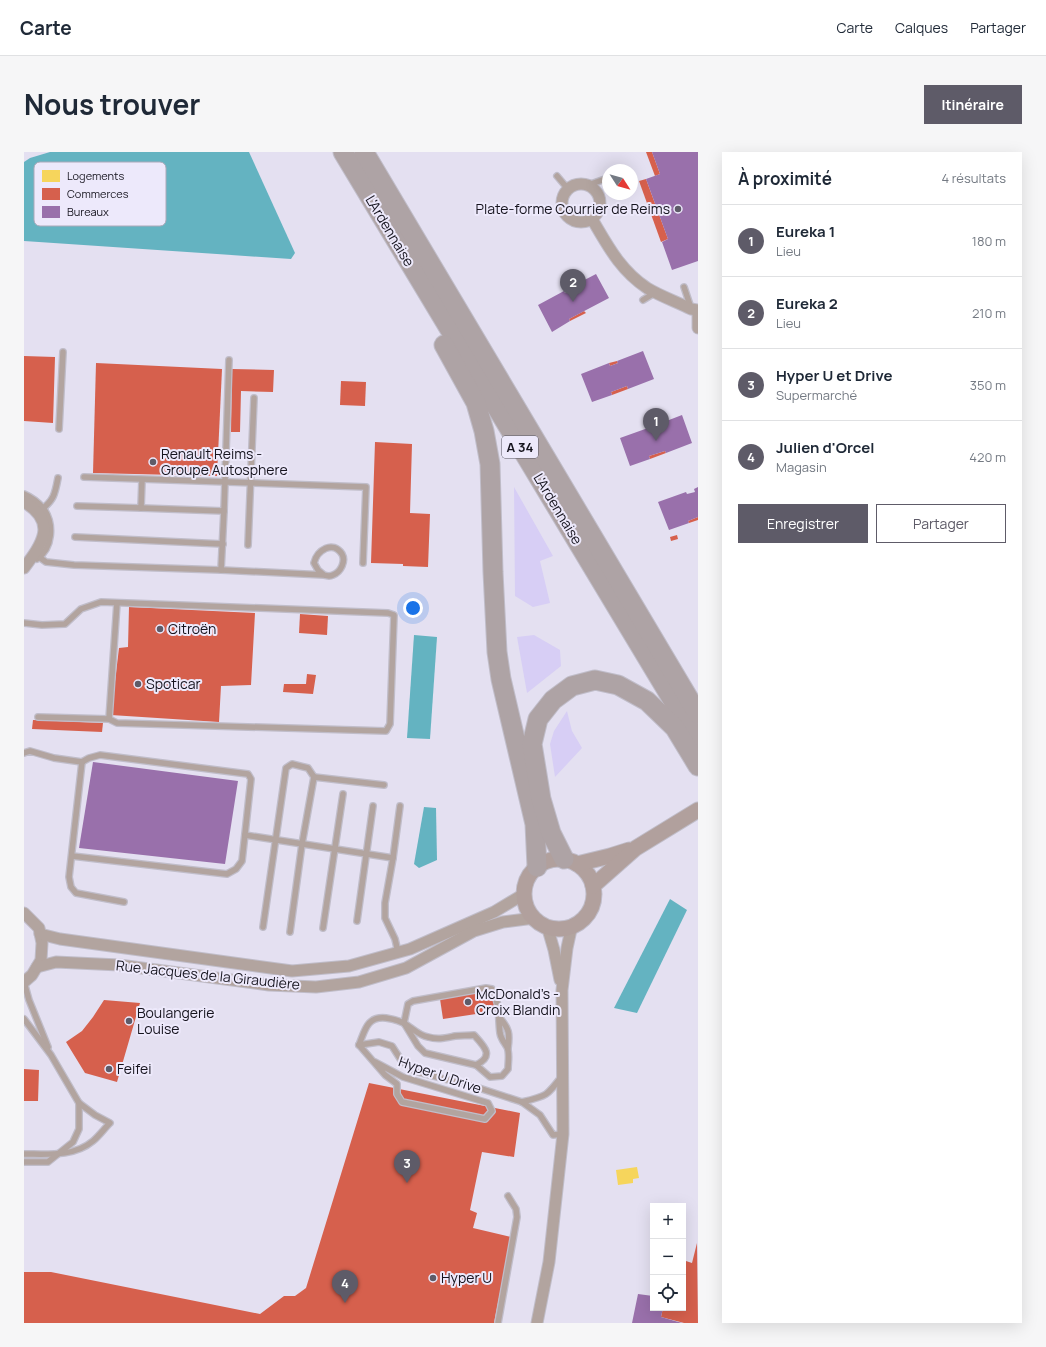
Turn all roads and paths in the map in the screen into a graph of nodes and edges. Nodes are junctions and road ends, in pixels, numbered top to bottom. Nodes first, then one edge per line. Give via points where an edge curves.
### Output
1 (343, 152) edge
2 (364, 152) edge
3 (557, 176) dead end
4 (602, 180) edge
5 (588, 185) junction
6 (568, 189) junction
7 (592, 219) junction
8 (401, 250) junction
9 (684, 287) dead end
10 (656, 292) junction
11 (643, 300) dead end
12 (696, 310) edge
13 (698, 328) edge
14 (63, 352) dead end
15 (229, 360) dead end
16 (254, 398) dead end
17 (59, 429) dead end
18 (84, 477) dead end
19 (58, 478) dead end
20 (142, 480) junction
21 (226, 483) junction
22 (251, 484) junction
23 (24, 494) edge
24 (24, 502) edge
25 (77, 506) dead end
26 (141, 508) junction
27 (41, 510) junction
28 (224, 511) junction
29 (75, 537) dead end
30 (223, 544) junction
31 (248, 545) dead end
32 (37, 556) junction
33 (363, 563) dead end
34 (24, 569) edge
35 (221, 570) junction
36 (324, 575) junction
37 (117, 603) junction
38 (24, 623) edge
39 (698, 714) edge
40 (38, 717) dead end
41 (109, 719) junction
42 (698, 742) edge
43 (24, 753) edge
44 (82, 762) junction
45 (698, 766) edge
46 (314, 776) junction
47 (384, 785) dead end
48 (343, 794) dead end
49 (373, 806) dead end
50 (400, 806) dead end
51 (695, 812) edge
52 (245, 835) junction
53 (276, 840) junction
54 (302, 844) junction
55 (636, 848) junction
56 (335, 849) junction
57 (366, 854) junction
58 (72, 856) junction
59 (393, 858) junction
60 (570, 861) junction
61 (537, 867) junction
62 (593, 886) junction
63 (524, 894) junction
64 (124, 902) dead end
65 (24, 913) edge
66 (534, 918) junction
67 (357, 921) dead end
68 (572, 925) junction
69 (547, 926) junction
70 (263, 927) dead end
71 (323, 928) dead end
72 (290, 932) dead end
73 (40, 934) junction
74 (398, 952) junction
75 (37, 967) junction
76 (24, 982) edge
77 (562, 990) junction
78 (500, 1018) junction
79 (24, 1020) edge
80 (404, 1024) junction
81 (359, 1045) junction
82 (508, 1048) junction
83 (51, 1055) junction
84 (375, 1062) junction
85 (476, 1065) junction
86 (563, 1074) junction
87 (522, 1102) junction
88 (79, 1103) junction
89 (562, 1134) junction
90 (24, 1154) edge
91 (59, 1154) junction
92 (24, 1162) edge
93 (508, 1196) dead end
94 (498, 1323) edge
95 (537, 1323) edge

1 - 8 highway, L'Ardennaise / A 34
2 - 39 highway, L'Ardennaise / A 34
3 - 6 lane
4 - 5 lane
5 - 6 street via 578,184
5 - 7 street via 594,188 600,198 599,210
6 - 7 street via 564,194 564,212 574,221 586,222
7 - 10 street via 616,259 628,273
8 - 42 highway, L'Ardennaise / A 34
8 - 61 highway via 406,274 476,403 484,431 490,464 497,652 534,824
9 - 12 lane
10 - 11 lane
10 - 12 street
12 - 13 street
14 - 17 lane
15 - 21 lane
16 - 22 lane
18 - 20 lane
19 - 27 lane via 55,495
20 - 21 lane
20 - 26 lane
21 - 22 lane
21 - 28 lane
22 - 31 lane
22 - 33 lane via 366,487
23 - 27 lane via 35,501
24 - 27 street
25 - 26 lane
26 - 28 lane
27 - 32 street via 44,534
28 - 30 lane
29 - 30 lane
30 - 35 lane
32 - 34 street
32 - 35 lane via 46,562 74,565
35 - 36 lane
36 - 36 lane via 332,576 340,570 343,563 340,551 332,548 322,549 316,556 314,563
37 - 38 lane via 101,602 81,609 65,624
37 - 41 lane
37 - 41 lane via 394,615 390,724 386,731 117,723
40 - 41 lane
43 - 44 lane via 30,751
44 - 52 lane via 100,755 248,774 251,779
44 - 58 lane
45 - 60 highway via 674,728 647,701 618,685 595,680 572,686 553,700 538,719 532,744 541,799 551,833
46 - 47 lane
46 - 53 lane via 308,768 292,764 286,768
46 - 54 lane
48 - 56 lane
49 - 57 lane
50 - 59 lane
51 - 55 street
52 - 53 lane
52 - 58 lane via 242,862 226,874
53 - 54 lane
53 - 70 lane
54 - 56 lane
54 - 72 lane
55 - 60 street via 610,856
55 - 62 street
56 - 57 lane
56 - 71 lane
57 - 59 lane
57 - 67 lane
58 - 64 lane via 69,877 71,887 76,893
59 - 74 lane via 385,903 386,918
60 - 61 street via 551,859
60 - 62 street via 588,873
61 - 63 street via 529,875
62 - 68 street via 594,899 588,912 579,923
63 - 66 street via 528,913
63 - 74 street, Rue Jacques de la Giraudière via 494,912
65 - 73 street via 39,928
66 - 69 street
66 - 75 street, Rue Jacques de la Giraudière via 504,922 474,931 406,968 359,982 316,987 269,985 119,965 56,962
68 - 69 street via 566,928
68 - 77 street
69 - 77 street
73 - 74 street, Rue Jacques de la Giraudière via 60,939 292,971 349,966
73 - 75 street via 41,960
75 - 76 street
76 - 83 lane
77 - 86 street
78 - 80 lane via 495,994 492,989 486,988 413,1001 408,1004
78 - 82 lane via 500,1033
78 - 82 lane via 507,1027 510,1037
79 - 83 lane
80 - 81 lane via 393,1019 379,1018 370,1021
80 - 85 lane via 425,1053
80 - 85 lane via 428,1038 474,1036 485,1047 486,1055 483,1061
81 - 84 lane
81 - 87 lane via 379,1042 392,1046 401,1060 414,1071
82 - 85 lane via 508,1069 502,1076 490,1078
83 - 88 lane
84 - 84 lane, Hyper U Drive via 385,1075 397,1084 397,1094 402,1102 485,1119 492,1112 488,1103 402,1078
86 - 87 lane via 548,1093 540,1098
86 - 89 street
87 - 89 lane via 540,1115 553,1134
88 - 91 lane via 79,1129 73,1142
88 - 91 lane via 110,1123 84,1147
89 - 95 street via 549,1262
90 - 91 lane
91 - 92 lane via 48,1162
93 - 94 lane via 516,1209 517,1217

